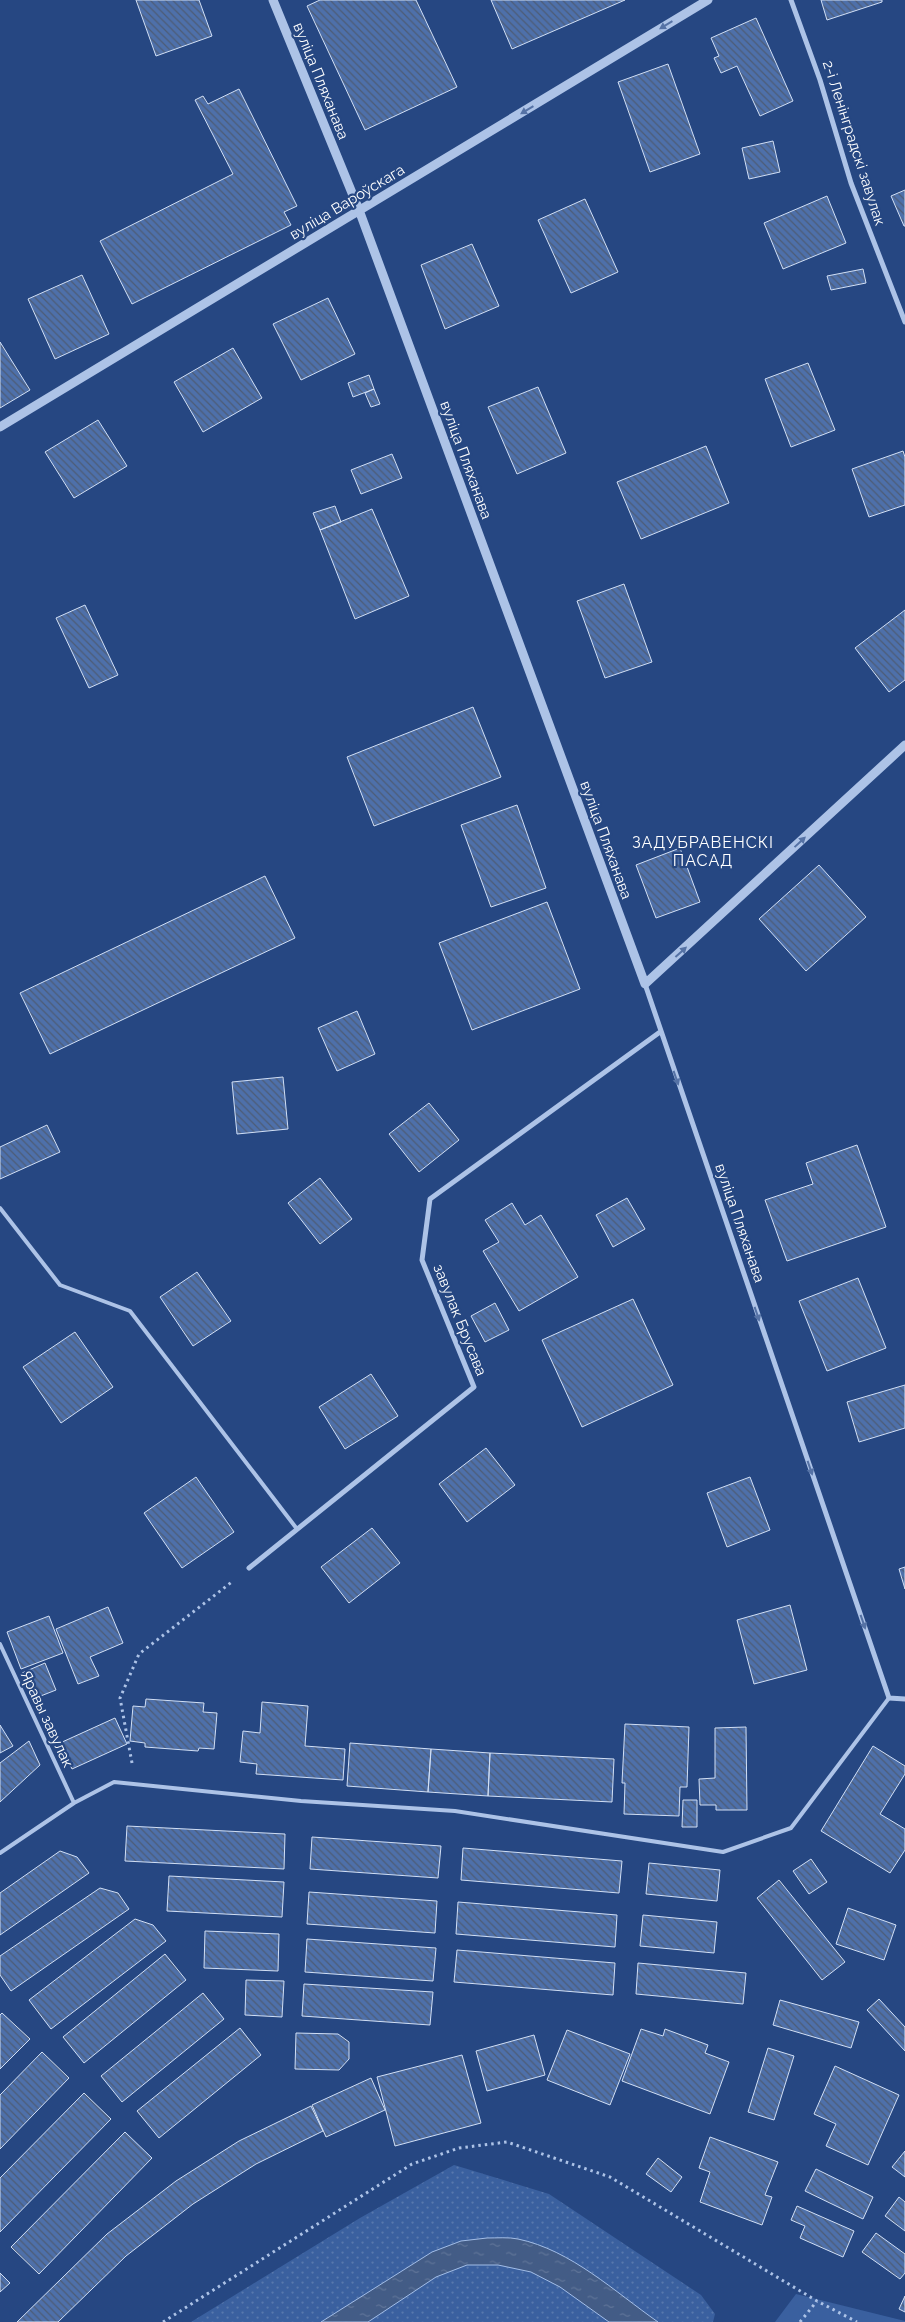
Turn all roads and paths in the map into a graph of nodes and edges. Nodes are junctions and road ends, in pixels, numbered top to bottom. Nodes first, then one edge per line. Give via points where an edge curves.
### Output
1 (273, 0) edge
2 (708, 0) edge
3 (791, 0) edge
4 (360, 210) junction
5 (905, 322) edge
6 (0, 427) edge
7 (905, 745) edge
8 (644, 984) junction
9 (660, 1032) junction
10 (0, 1208) edge
11 (297, 1530) junction
12 (249, 1568) joint
13 (0, 1644) edge
14 (889, 1698) junction
15 (905, 1700) edge
16 (131, 1784) junction
17 (74, 1803) junction
18 (0, 1853) edge
19 (816, 2301) junction
20 (163, 2322) edge
21 (800, 2322) edge
22 (857, 2322) edge

1 - 4 street, вуліца Пляханава
2 -> 4 street, вуліца Вароўскага
3 - 5 street, 2-і Ленінградскі завулак via 820,80 851,183
4 - 6 street, вуліца Вароўскага
4 - 8 street, вуліца Пляханава
8 -> 7 street
8 - 9 street, вуліца Пляханава
9 - 11 street, завулак Брусава via 430,1199 422,1260 474,1387
9 -> 14 street, вуліца Пляханава
10 - 11 lane via 60,1285 130,1312
11 - 12 street, завулак Брусава
12 - 16 path via 138,1654 120,1698 132,1759
13 - 17 lane, Яравы завулак
14 - 15 street
14 - 16 lane via 791,1828 723,1852 455,1811 301,1801
16 - 17 lane via 114,1782
17 - 18 lane
19 - 20 path via 610,2177 507,2142 459,2148 412,2164
19 - 21 path
19 - 22 path

